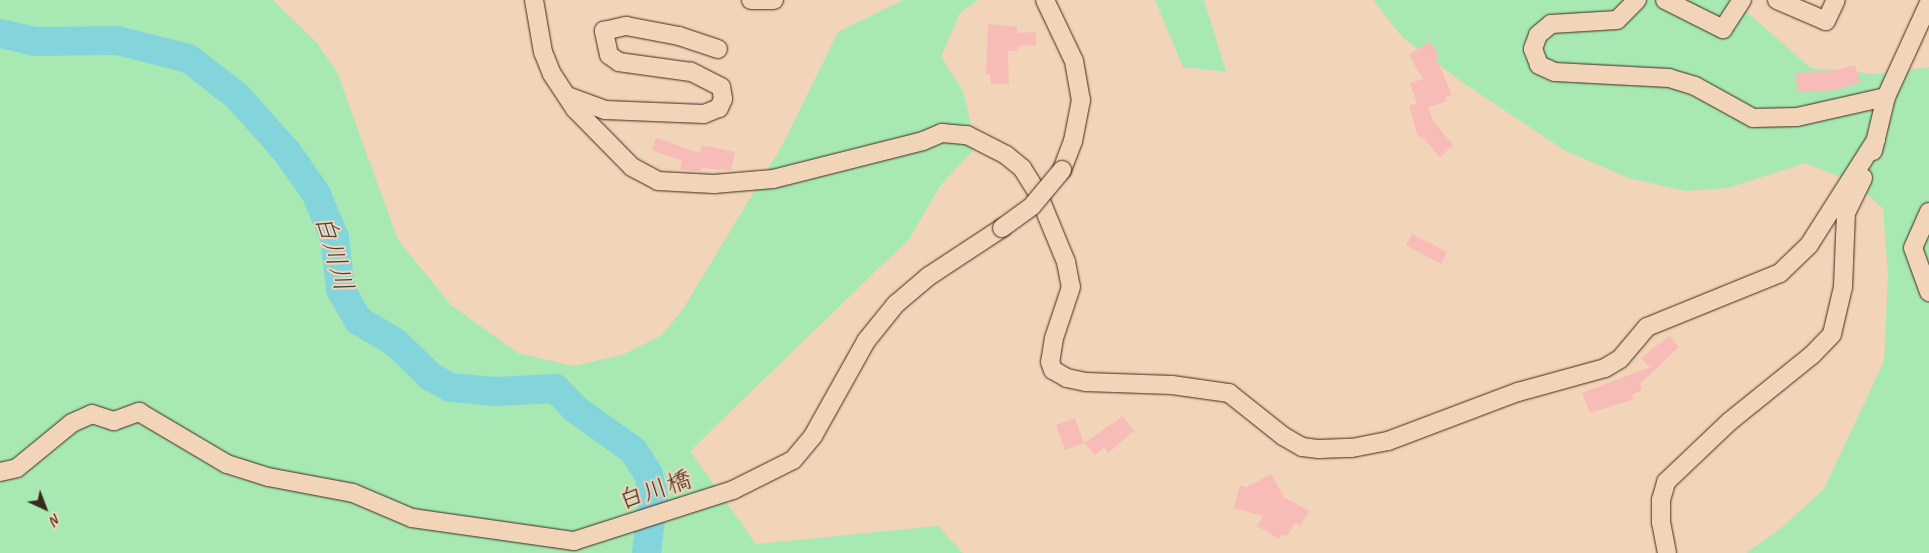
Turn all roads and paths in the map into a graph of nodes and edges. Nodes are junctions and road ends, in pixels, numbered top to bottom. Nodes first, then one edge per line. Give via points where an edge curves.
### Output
1 (534, 0) edge
2 (751, 0) edge
3 (774, 0) edge
4 (1045, 0) edge
5 (1637, 0) edge
6 (1664, 0) edge
7 (1742, 0) edge
8 (1777, 0) edge
9 (1836, 0) edge
10 (1929, 2) edge
11 (718, 49) dead end
12 (567, 96) junction
13 (1886, 98) junction
14 (1876, 140) junction
15 (1929, 212) edge
16 (1929, 292) edge
17 (0, 472) edge
18 (577, 547) edge
19 (1667, 553) edge

1 - 12 street via 543,52 552,74
2 - 3 street
4 - 18 street, 白川橋, bridge via 1074,60 1081,100 1073,141 1062,170 1032,206 929,276 896,304 866,341 813,436 794,460 734,490 591,536
5 - 13 street via 1617,20 1551,24 1538,34 1533,48 1539,65 1555,72 1669,78 1695,86 1753,118 1797,117
6 - 7 street via 1723,28
8 - 9 street via 1826,21
10 - 13 street
11 - 12 street via 678,36 626,26 604,31 609,55 619,62 691,72 721,86 723,99 719,108 704,114 605,110
12 - 14 street via 575,109 632,167 645,176 679,184 773,179 923,141 942,133 967,135 1006,155 1022,168 1054,228 1071,287 1054,338 1050,362 1053,370 1067,378 1086,382 1172,385 1229,393 1283,436 1302,447 1319,449 1352,448 1388,441 1518,392 1605,368 1620,360 1647,327 1780,273 1809,245
13 - 14 street
14 - 19 street via 1869,167 1846,213 1843,287 1832,334 1812,355 1729,422 1666,482 1661,500 1661,523
15 - 16 street via 1913,248
17 - 18 street via 17,468 78,420 92,414 114,421 139,412 227,464 352,493 412,518

